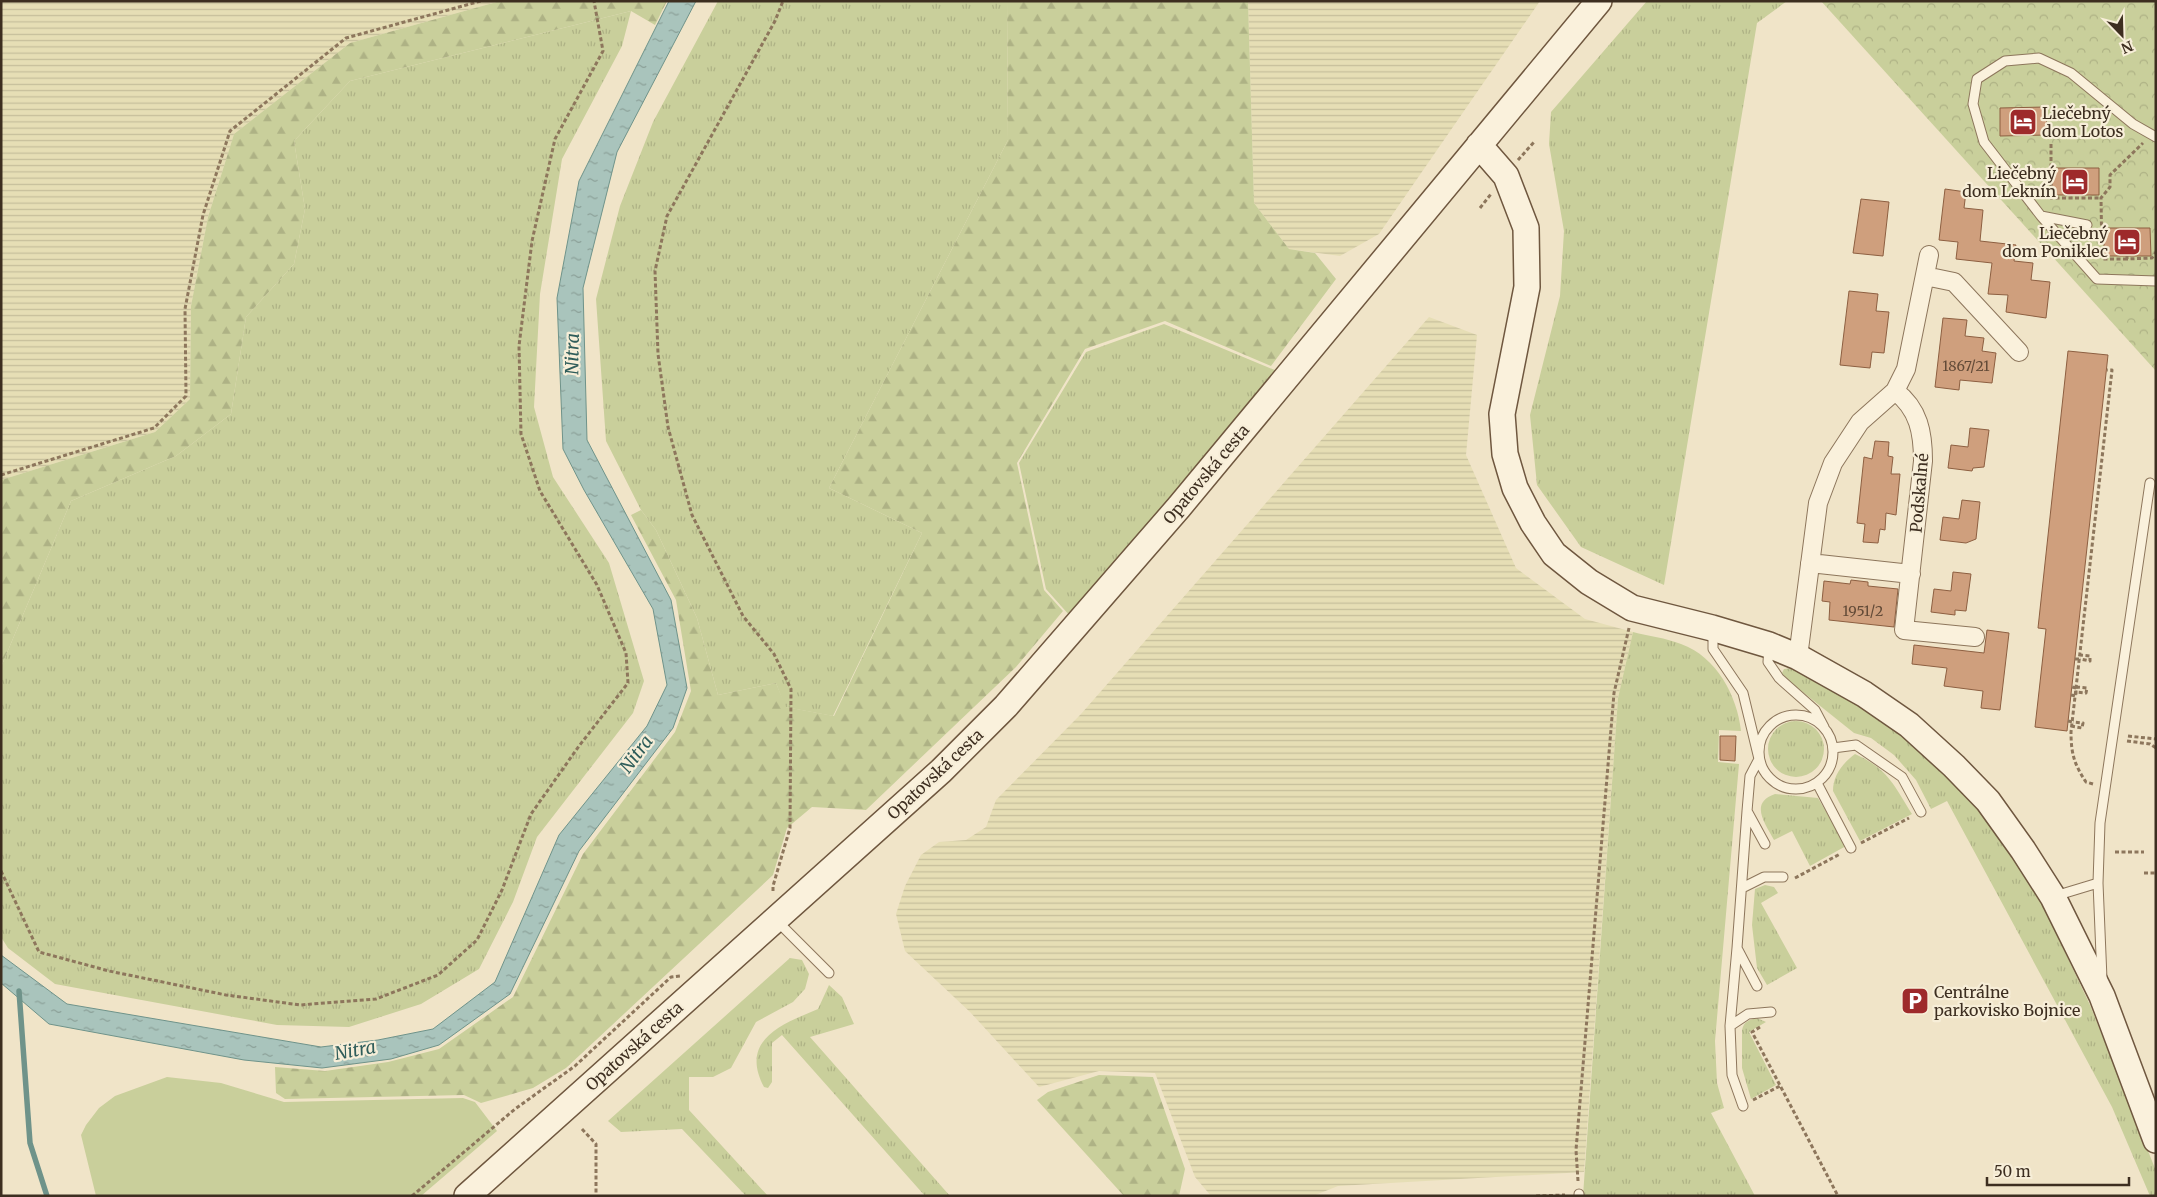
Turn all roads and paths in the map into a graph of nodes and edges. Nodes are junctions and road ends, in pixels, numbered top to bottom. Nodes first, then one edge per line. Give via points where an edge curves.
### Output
1 (480, 1) edge
2 (594, 1) edge
3 (783, 1) edge
4 (1600, 1) edge
5 (2154, 136) edge
6 (2051, 144) dead end
7 (1479, 146) junction
8 (2101, 198) junction
9 (2041, 216) junction
10 (2087, 225) dead end
11 (2156, 252) edge
12 (1929, 254) dead end
13 (1925, 276) junction
14 (2156, 280) edge
15 (2019, 352) dead end
16 (2107, 370) dead end
17 (1895, 391) junction
18 (1, 475) edge
19 (2150, 483) dead end
20 (1810, 563) junction
21 (1911, 574) junction
22 (1635, 608) junction
23 (1712, 628) junction
24 (1975, 638) dead end
25 (1769, 645) junction
26 (2080, 655) junction
27 (1798, 656) junction
28 (2077, 661) junction
29 (2074, 685) junction
30 (2076, 692) junction
31 (2072, 698) junction
32 (1824, 727) junction
33 (2128, 736) dead end
34 (2156, 739) edge
35 (2127, 740) dead end
36 (1833, 748) junction
37 (2156, 748) edge
38 (1759, 759) junction
39 (1817, 783) junction
40 (2106, 787) junction
41 (1747, 810) junction
42 (1921, 812) joint
43 (1879, 834) dead end
44 (1765, 844) dead end
45 (1851, 848) dead end
46 (2115, 852) dead end
47 (2144, 852) dead end
48 (1828, 861) dead end
49 (1, 871) edge
50 (2144, 872) dead end
51 (2156, 873) edge
52 (1783, 877) dead end
53 (1792, 879) dead end
54 (2098, 883) junction
55 (1742, 888) junction
56 (2053, 896) junction
57 (775, 919) junction
58 (1737, 948) junction
59 (829, 972) dead end
60 (1757, 986) dead end
61 (2102, 996) junction
62 (1771, 1012) dead end
63 (1767, 1024) dead end
64 (1730, 1026) junction
65 (575, 1066) dead end
66 (1743, 1106) dead end
67 (582, 1129) dead end
68 (2156, 1140) edge
69 (1579, 1195) edge
70 (412, 1196) edge
71 (468, 1196) edge
72 (596, 1196) edge
73 (1536, 1196) edge
74 (1838, 1196) edge

1 - 18 path via 346,38 230,131 203,215 185,308 186,396 154,428
2 - 49 path via 604,51 555,139 532,242 519,346 521,434 540,491 601,593 626,653 628,682 531,814 502,890 477,940 438,975 376,999 300,1005 226,995 109,971 38,952
3 - 57 path via 667,216 655,271 658,354 668,427 692,515 743,616 774,654 791,689 790,828 773,886
4 - 7 street, Opatovská cesta
5 - 8 path via 2110,175 2110,187
5 - 9 lane via 2133,124 2071,73 2039,58 2005,61 1978,79 1972,104 1984,142
6 - 8 path via 2050,198
7 - 22 street via 1506,176 1526,228 1527,287 1502,414 1505,454 1515,488 1554,554 1589,582
7 - 57 street, Opatovská cesta via 1179,508 1006,706 941,771
8 - 11 path via 2102,258 2152,258
9 - 10 lane
9 - 14 lane via 2097,279
12 - 13 street
13 - 15 street via 1954,282
13 - 17 street via 1906,370
16 - 26 path via 2112,370 2096,483
17 - 20 street via 1860,422 1832,463 1818,503
17 - 21 street, Podskalné via 1908,401 1923,441
19 - 40 lane
20 - 21 street
20 - 27 street
21 - 24 street, Podskalné via 1904,630
22 - 23 street
22 - 69 path via 1614,693 1576,1150
23 - 25 street
23 - 38 lane via 1714,649 1743,693
25 - 27 street
25 - 32 lane via 1768,662 1779,678 1815,710
26 - 28 path
26 - 28 path via 2090,656 2090,660
27 - 56 street via 1864,694 1909,725 1954,766 1988,801
28 - 29 path
29 - 30 path, bridge
29 - 30 path via 2087,688 2086,693
29 - 31 path
30 - 31 path, bridge
31 - 40 path via 2071,752 2086,782
32 - 36 lane
32 - 38 lane via 1808,716 1788,715 1771,724 1760,740
33 - 34 path
35 - 37 path
36 - 39 lane via 1827,774
36 - 42 lane via 1856,745 1902,777
38 - 39 lane via 1765,773 1788,789 1803,789
38 - 41 lane via 1750,776
39 - 45 lane
40 - 54 lane via 2100,823
41 - 44 lane
41 - 55 lane
42 - 43 path
46 - 47 path
48 - 53 path
50 - 51 path
52 - 55 lane via 1764,877
54 - 56 lane
54 - 61 lane
55 - 58 lane
56 - 61 street
57 - 59 lane
57 - 71 street, Opatovská cesta
58 - 60 lane
58 - 64 lane
61 - 68 street
62 - 64 lane via 1748,1014
63 - 74 path via 1752,1032
64 - 66 lane via 1732,1076
65 - 70 path via 515,1109
67 - 72 path via 596,1144
69 - 73 path

